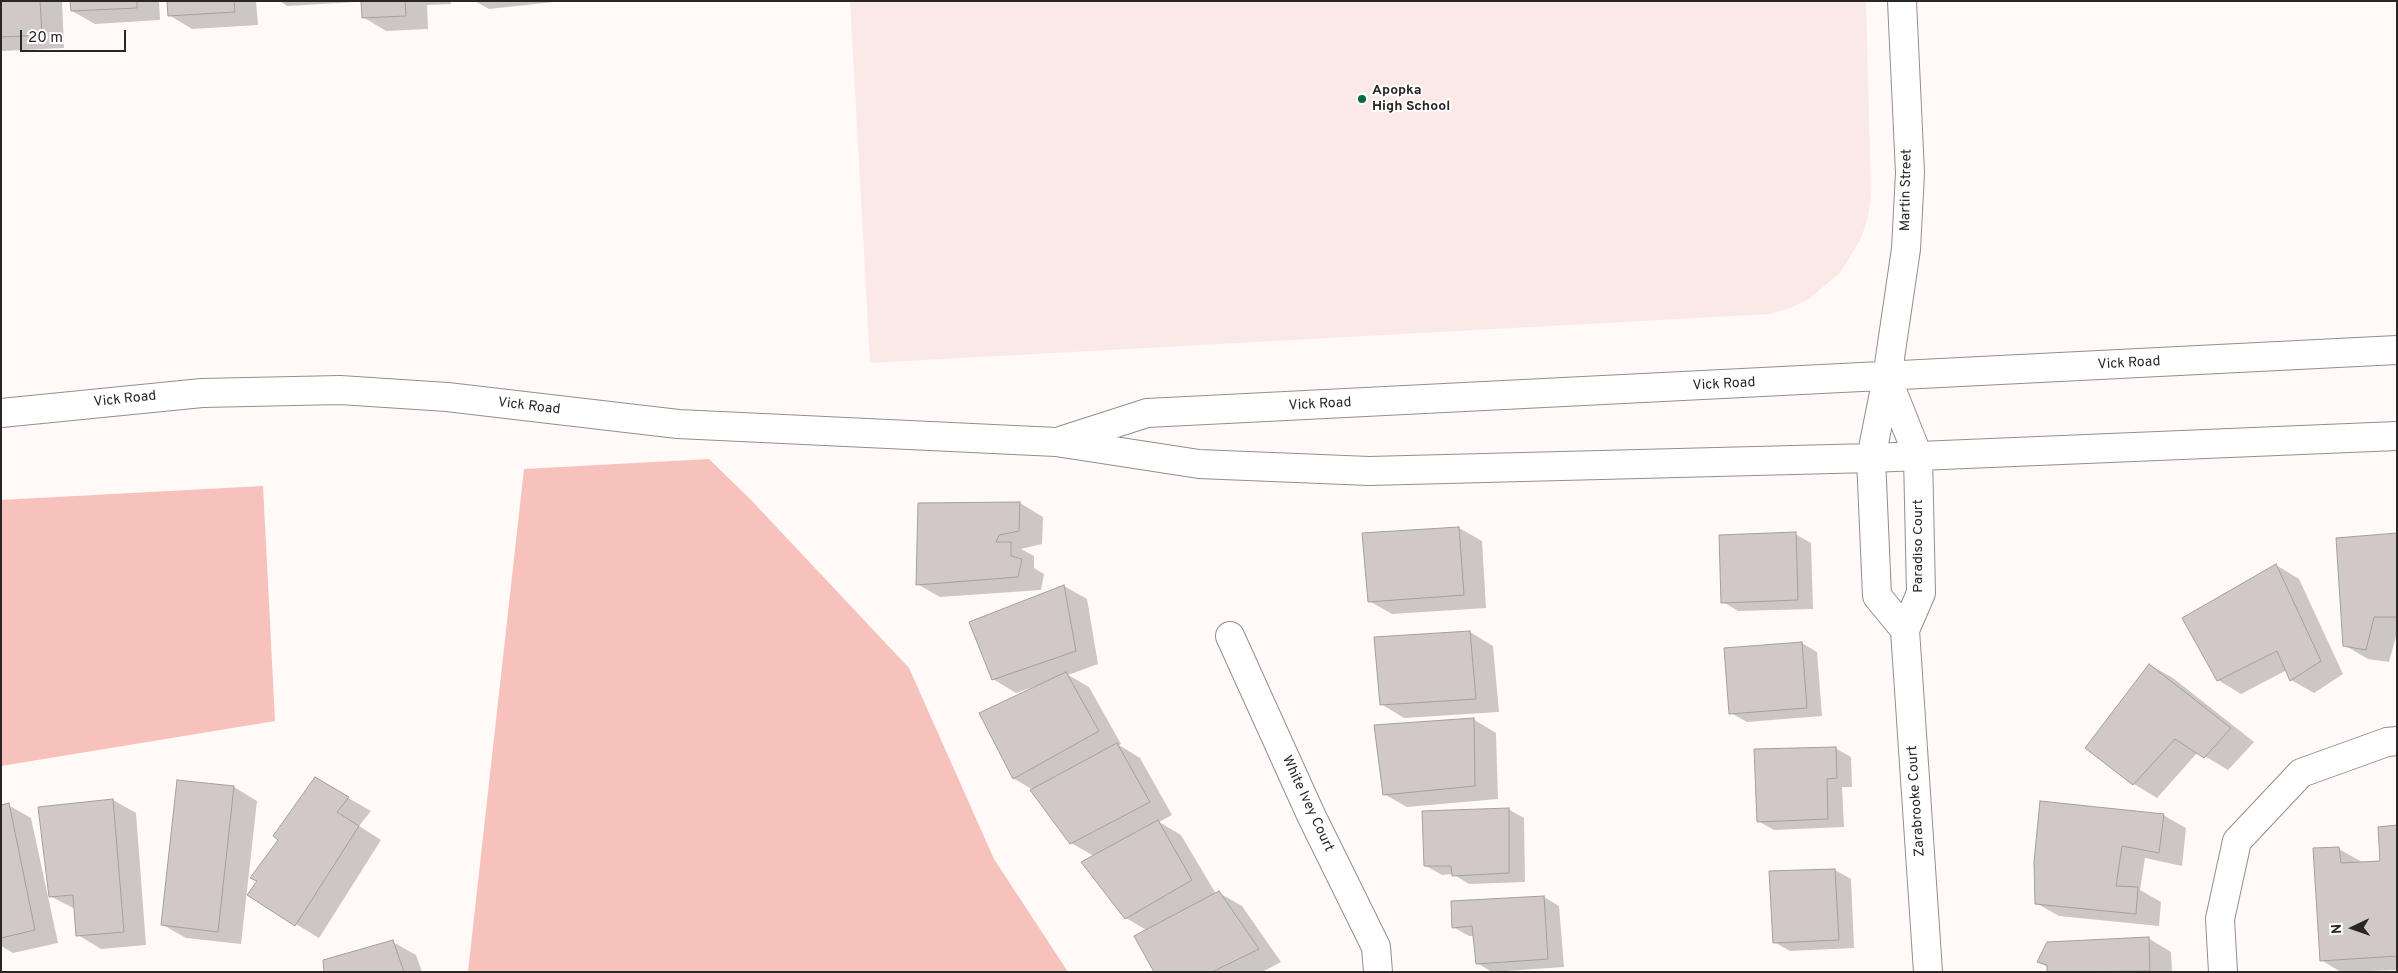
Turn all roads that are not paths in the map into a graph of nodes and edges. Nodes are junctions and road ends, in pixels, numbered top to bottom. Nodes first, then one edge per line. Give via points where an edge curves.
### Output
1 (1902, 1) edge
2 (2397, 350) edge
3 (1887, 378) junction
4 (1, 413) edge
5 (2397, 436) edge
6 (1056, 442) junction
7 (1918, 456) junction
8 (1871, 458) junction
9 (1905, 630) junction
10 (1230, 636) dead end
11 (2397, 741) edge
12 (1378, 972) edge
13 (1928, 972) edge
14 (2222, 972) edge

1 - 3 street, Martin Street via 1910,173 1906,249
2 - 3 street, Vick Road
3 - 6 street, Vick Road via 1147,413
3 - 7 street
3 - 8 street, Martin Street
4 - 6 street, Vick Road via 202,392 340,390 447,397 678,424
5 - 7 street, Vick Road
6 - 8 street, Vick Road via 1199,464 1369,471
7 - 8 street, Vick Road
7 - 9 street, Paradiso Court via 1921,593
8 - 9 street via 1877,596
9 - 13 street, Zarabrooke Court
10 - 12 street, White Ivey Court via 1311,815 1376,947
11 - 14 street via 2301,773 2237,841 2220,919

